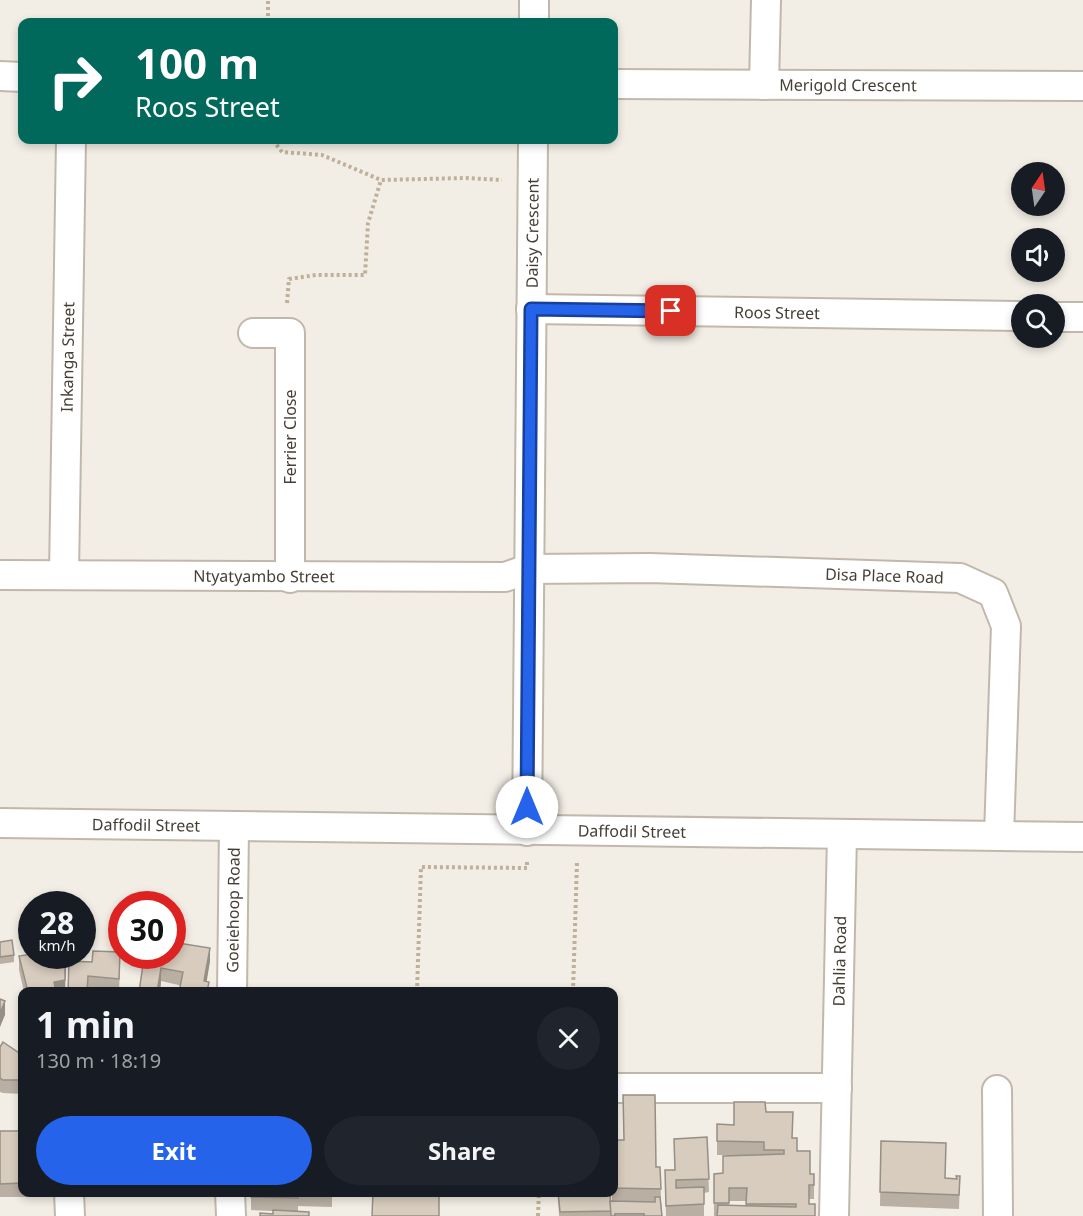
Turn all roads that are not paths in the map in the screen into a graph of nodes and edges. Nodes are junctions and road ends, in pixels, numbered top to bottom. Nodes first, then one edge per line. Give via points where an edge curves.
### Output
1 (534, 0) edge
2 (766, 0) edge
3 (534, 18) edge
4 (0, 76) edge
5 (18, 77) edge
6 (618, 84) edge
7 (764, 85) junction
8 (1083, 86) edge
9 (71, 144) edge
10 (533, 144) edge
11 (531, 309) junction
12 (1011, 316) edge
13 (1065, 316) edge
14 (1083, 317) edge
15 (253, 333) dead end
16 (528, 569) junction
17 (0, 575) edge
18 (64, 575) junction
19 (290, 578) junction
20 (0, 823) edge
21 (234, 826) junction
22 (527, 831) junction
23 (842, 834) junction
24 (999, 836) junction
25 (1083, 837) edge
26 (232, 987) edge
27 (618, 1088) edge
28 (837, 1088) junction
29 (997, 1090) dead end
30 (69, 1197) edge
31 (230, 1197) edge
32 (70, 1216) edge
33 (231, 1216) edge
34 (834, 1216) edge
35 (998, 1216) edge

1 - 3 street
2 - 7 street
4 - 5 street
6 - 7 street, Merigold Crescent
7 - 8 street, Merigold Crescent
9 - 18 street, Inkanga Street
10 - 11 street, Daisy Crescent
11 - 12 street, Roos Street
11 - 16 street, Daisy Crescent
13 - 14 street
15 - 19 street, Ferrier Close via 290,333
16 - 19 street, Ntyatyambo Street via 505,577
16 - 22 street, Daisy Crescent
16 - 24 street, Disa Place Road via 650,568 960,578 993,593 1006,626
17 - 18 street, Ntyatyambo Street
18 - 19 street, Ntyatyambo Street
20 - 21 street, Daffodil Street
21 - 22 street, Daffodil Street
21 - 26 street, Goeiehoop Road
22 - 23 street, Daffodil Street
23 - 24 street, Daffodil Street
23 - 28 street, Dahlia Road
24 - 25 street, Daffodil Street
27 - 28 street
28 - 34 street, Dahlia Road
29 - 35 street
30 - 32 street
31 - 33 street

